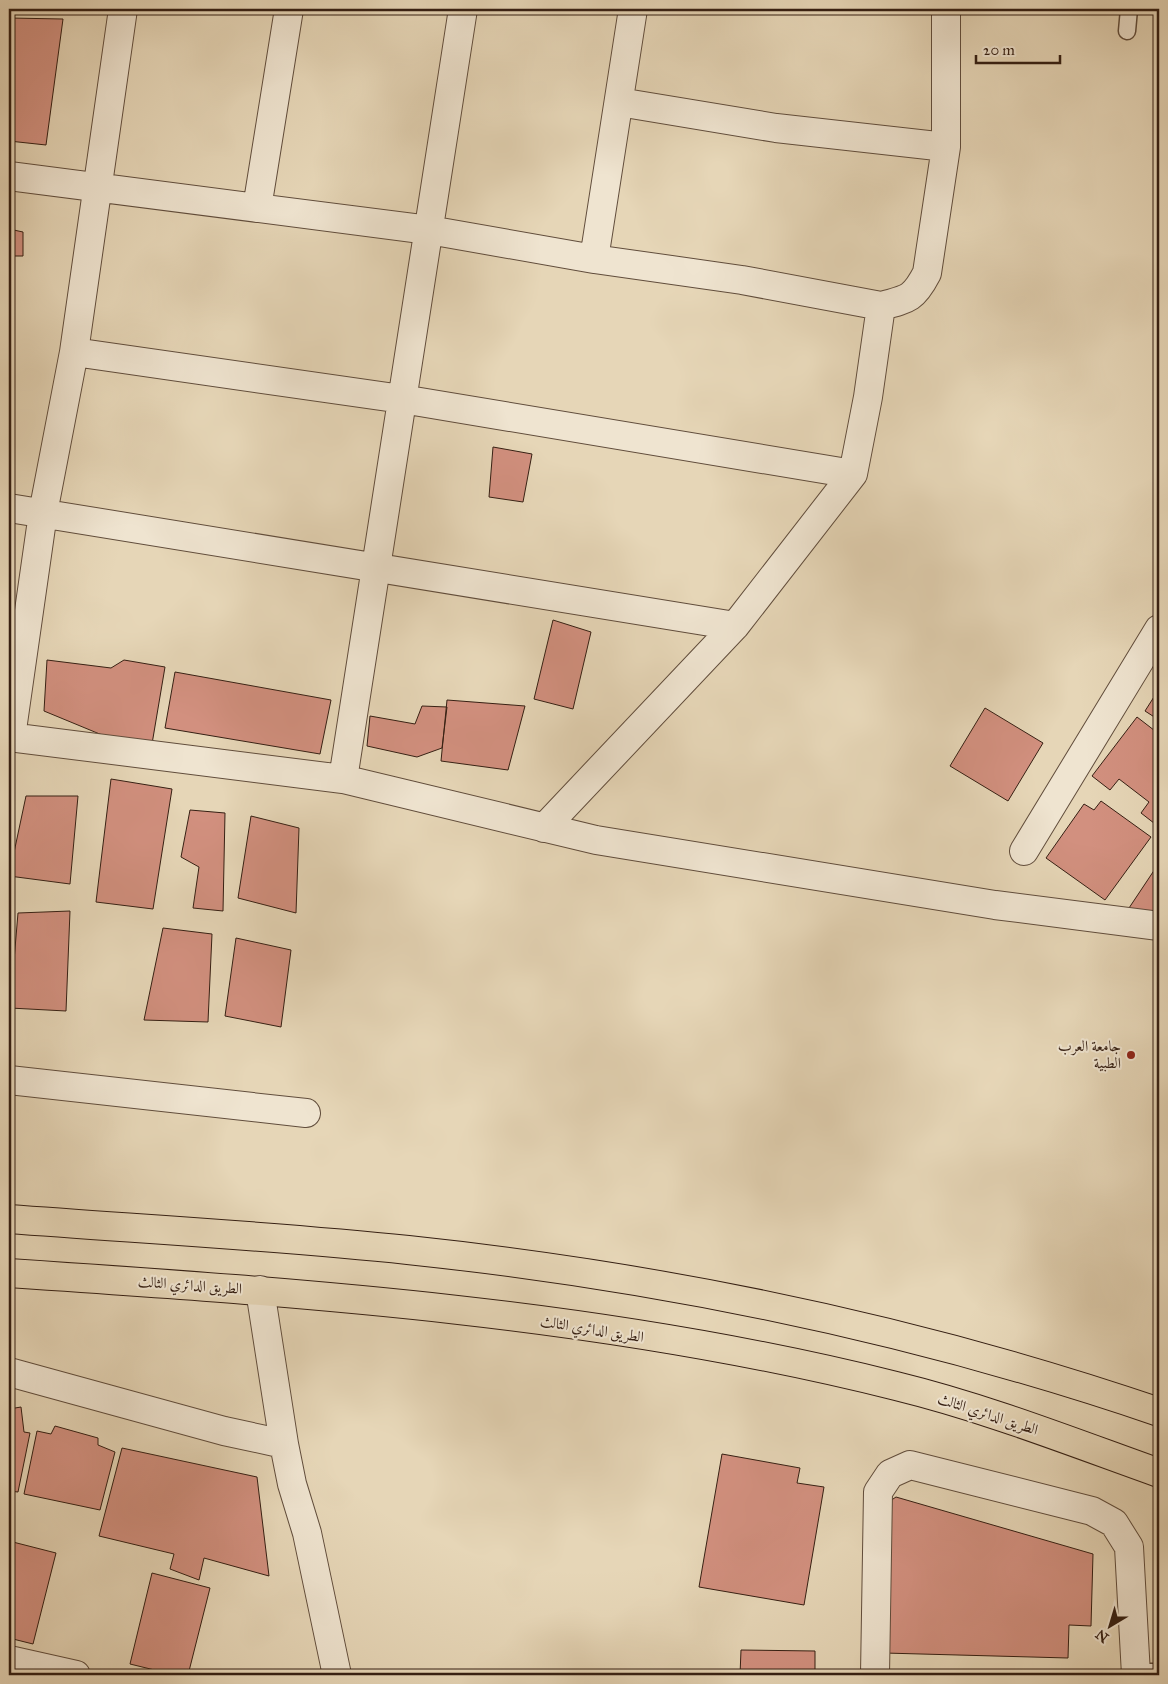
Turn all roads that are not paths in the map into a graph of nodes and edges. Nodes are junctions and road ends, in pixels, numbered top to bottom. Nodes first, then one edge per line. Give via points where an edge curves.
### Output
1 (123, 9) edge
2 (289, 9) edge
3 (463, 9) edge
4 (633, 9) edge
5 (946, 9) edge
6 (1129, 9) edge
7 (1127, 31) dead end
8 (619, 102) junction
9 (946, 146) junction
10 (9, 176) edge
11 (96, 188) junction
12 (256, 208) junction
13 (429, 230) junction
14 (594, 259) junction
15 (882, 306) junction
16 (74, 352) junction
17 (402, 399) junction
18 (853, 474) junction
19 (9, 508) edge
20 (43, 513) junction
21 (376, 568) junction
22 (735, 626) junction
23 (1159, 629) edge
24 (10, 737) edge
25 (344, 779) junction
26 (544, 828) junction
27 (1024, 851) dead end
28 (1159, 926) edge
29 (9, 1080) edge
30 (306, 1113) dead end
31 (9, 1219) edge
32 (9, 1274) edge
33 (260, 1290) junction
34 (9, 1372) edge
35 (1159, 1412) edge
36 (284, 1444) junction
37 (1159, 1473) edge
38 (9, 1660) edge
39 (1144, 1673) edge
40 (76, 1675) edge
41 (337, 1675) edge
42 (875, 1675) edge

1 - 11 street
2 - 12 street
3 - 13 street
4 - 8 street
5 - 9 street
6 - 7 lane
8 - 9 street via 776,128
8 - 14 street
9 - 15 street via 927,273 917,292 903,301
10 - 11 street
11 - 12 street
11 - 16 street
12 - 13 street
13 - 14 street
13 - 17 street
14 - 15 street via 742,280
15 - 18 street
16 - 17 street
16 - 20 street
17 - 18 street
17 - 21 street
18 - 22 street
19 - 20 street
20 - 21 street
20 - 24 street
21 - 22 street
21 - 25 street
22 - 26 street
23 - 27 street
24 - 25 street
25 - 26 street
26 - 28 street via 596,840 995,905
29 - 30 street
31 - 35 highway via 409,1250 642,1282 916,1338 1067,1380
32 - 33 highway, الطريق الدائري الثالث
33 - 36 street
33 - 37 highway, الطريق الدائري الثالث via 394,1302 581,1326 768,1358 898,1386 999,1416
34 - 36 street via 224,1431
36 - 41 street via 307,1533
38 - 40 street
39 - 42 street via 1129,1547 1114,1523 1092,1511 910,1465 890,1474 878,1492

